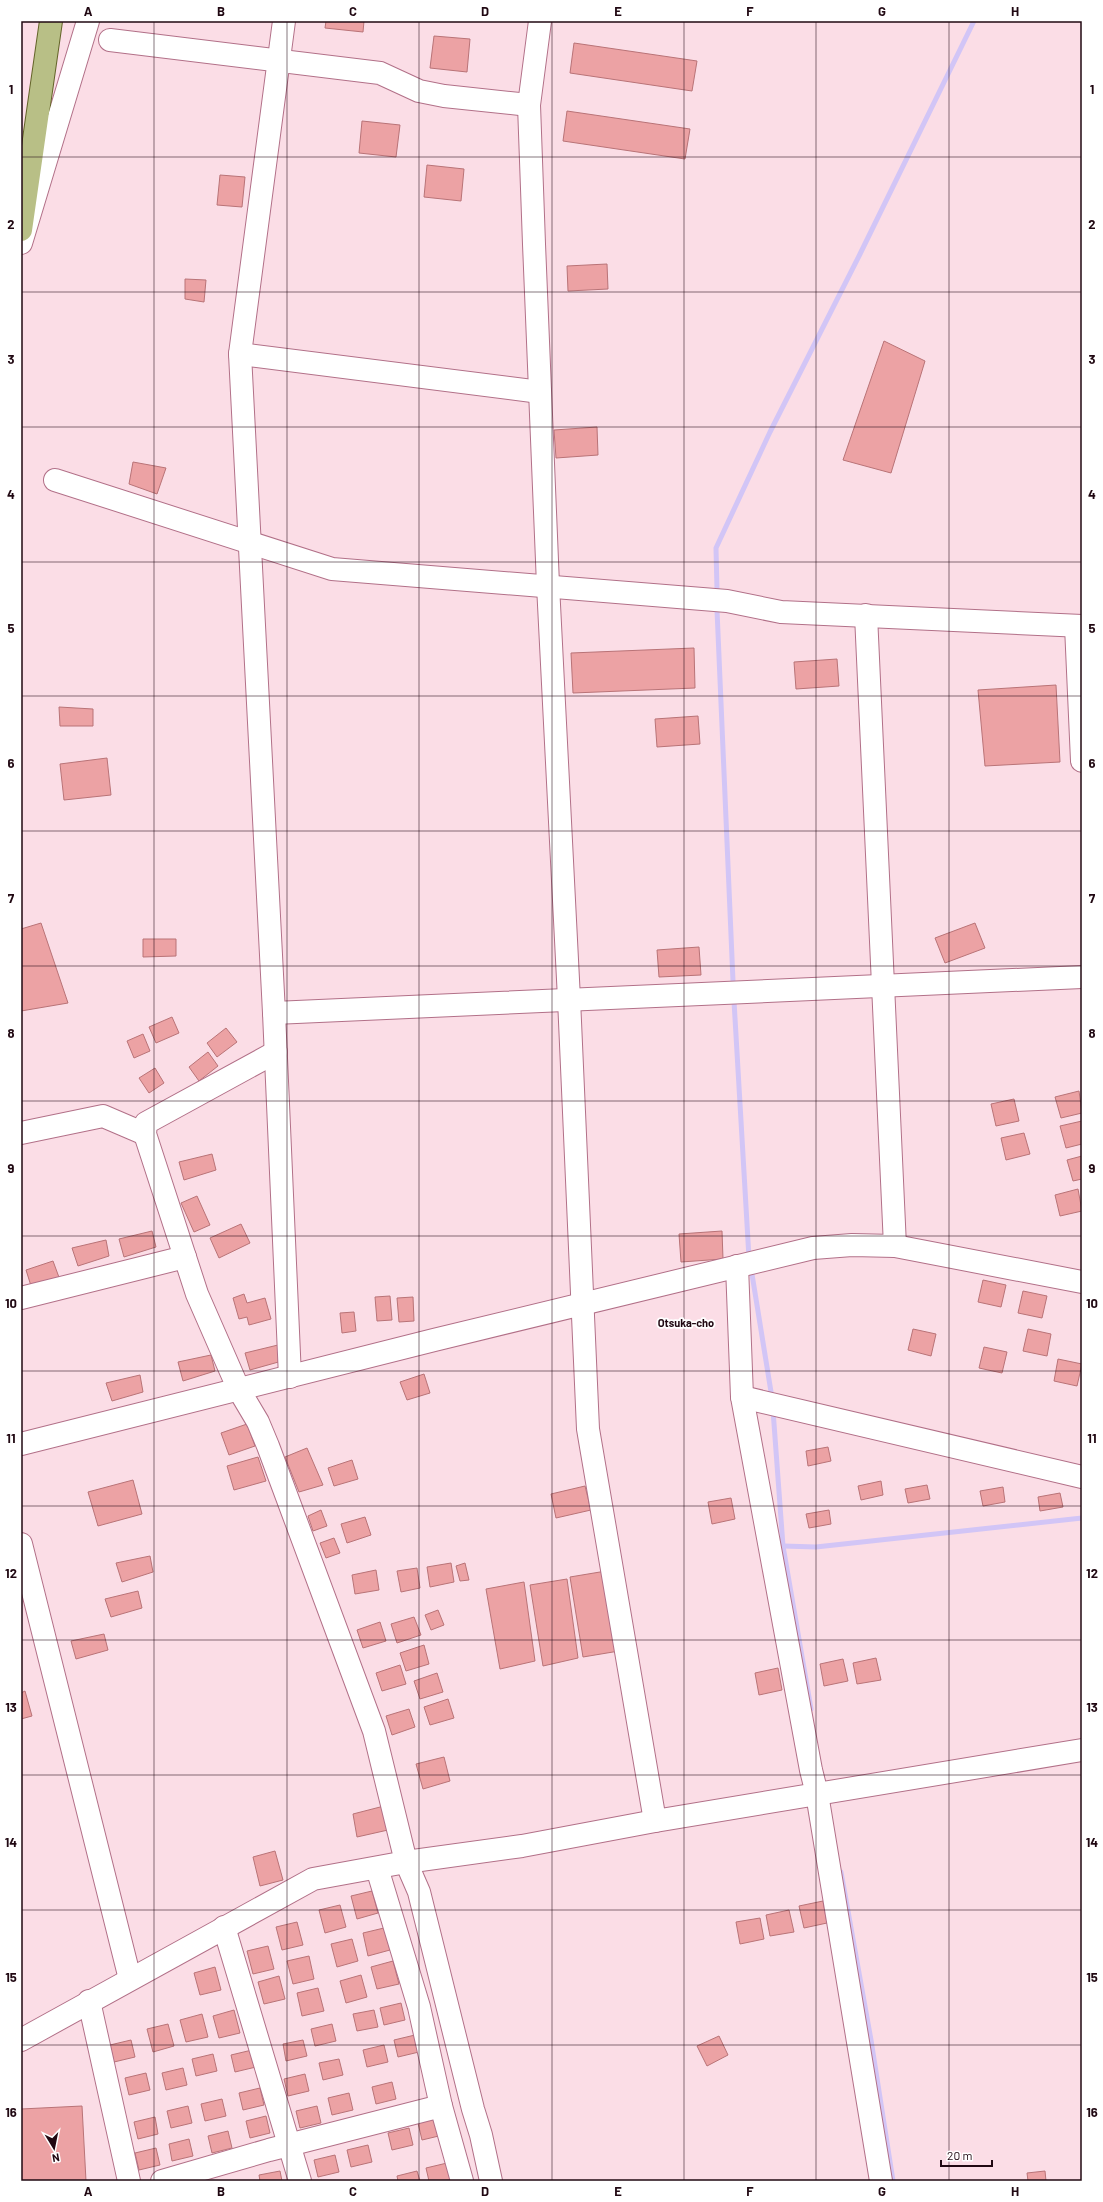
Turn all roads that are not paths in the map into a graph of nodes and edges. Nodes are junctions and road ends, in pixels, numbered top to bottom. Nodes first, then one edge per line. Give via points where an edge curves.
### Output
1 (50, 21) edge
2 (88, 21) edge
3 (284, 21) edge
4 (540, 21) edge
5 (110, 40) dead end
6 (278, 61) junction
7 (529, 105) junction
8 (21, 230) edge
9 (21, 242) edge
10 (240, 354) junction
11 (540, 392) junction
12 (55, 480) dead end
13 (250, 541) junction
14 (548, 585) junction
15 (866, 615) junction
16 (1079, 626) edge
17 (1082, 761) edge
18 (1082, 977) edge
19 (882, 987) junction
20 (569, 999) junction
21 (274, 1013) junction
22 (276, 1052) junction
23 (21, 1133) edge
24 (145, 1134) junction
25 (895, 1246) junction
26 (185, 1257) junction
27 (737, 1266) junction
28 (1082, 1282) edge
29 (21, 1298) edge
30 (582, 1304) junction
31 (290, 1377) junction
32 (238, 1390) junction
33 (742, 1397) junction
34 (21, 1444) edge
35 (1082, 1477) edge
36 (21, 1544) edge
37 (1082, 1750) edge
38 (817, 1794) junction
39 (655, 1821) junction
40 (406, 1862) junction
41 (377, 1868) junction
42 (224, 1927) junction
43 (130, 1979) junction
44 (89, 2001) junction
45 (21, 2040) edge
46 (441, 2106) junction
47 (290, 2144) junction
48 (129, 2181) edge
49 (162, 2181) edge
50 (300, 2181) edge
51 (462, 2181) edge
52 (491, 2181) edge
53 (881, 2181) edge

1 - 8 main road
2 - 9 street
3 - 6 street
4 - 7 street
5 - 6 street
6 - 7 street via 380,73 419,91 444,96
6 - 10 street
7 - 11 street
10 - 11 street
10 - 13 street
11 - 14 street
12 - 13 street
13 - 14 street via 332,569
13 - 21 street
14 - 15 street via 727,600 782,612
14 - 20 street
15 - 16 street
15 - 19 street
16 - 17 street
18 - 19 street
19 - 20 street
19 - 25 street
20 - 21 street
20 - 30 street
21 - 22 street
22 - 24 street via 146,1123
22 - 31 street
23 - 24 street via 103,1116
24 - 26 street
25 - 27 street via 852,1245 813,1248
25 - 28 street
26 - 29 street
26 - 32 street via 197,1294
27 - 30 street
27 - 33 street
30 - 31 street
30 - 39 street via 588,1429
31 - 32 street
32 - 34 street
32 - 40 street via 258,1422 268,1446 374,1731
33 - 35 street
33 - 38 street
36 - 43 street
37 - 38 street
38 - 39 street
38 - 53 street
39 - 40 street via 522,1846
40 - 41 street
40 - 52 street via 419,1892
41 - 42 street via 313,1879
41 - 46 street via 419,2007
42 - 43 street
42 - 47 street
43 - 44 street
44 - 45 street
44 - 48 street
46 - 47 street
46 - 51 street
47 - 49 street
47 - 50 street

